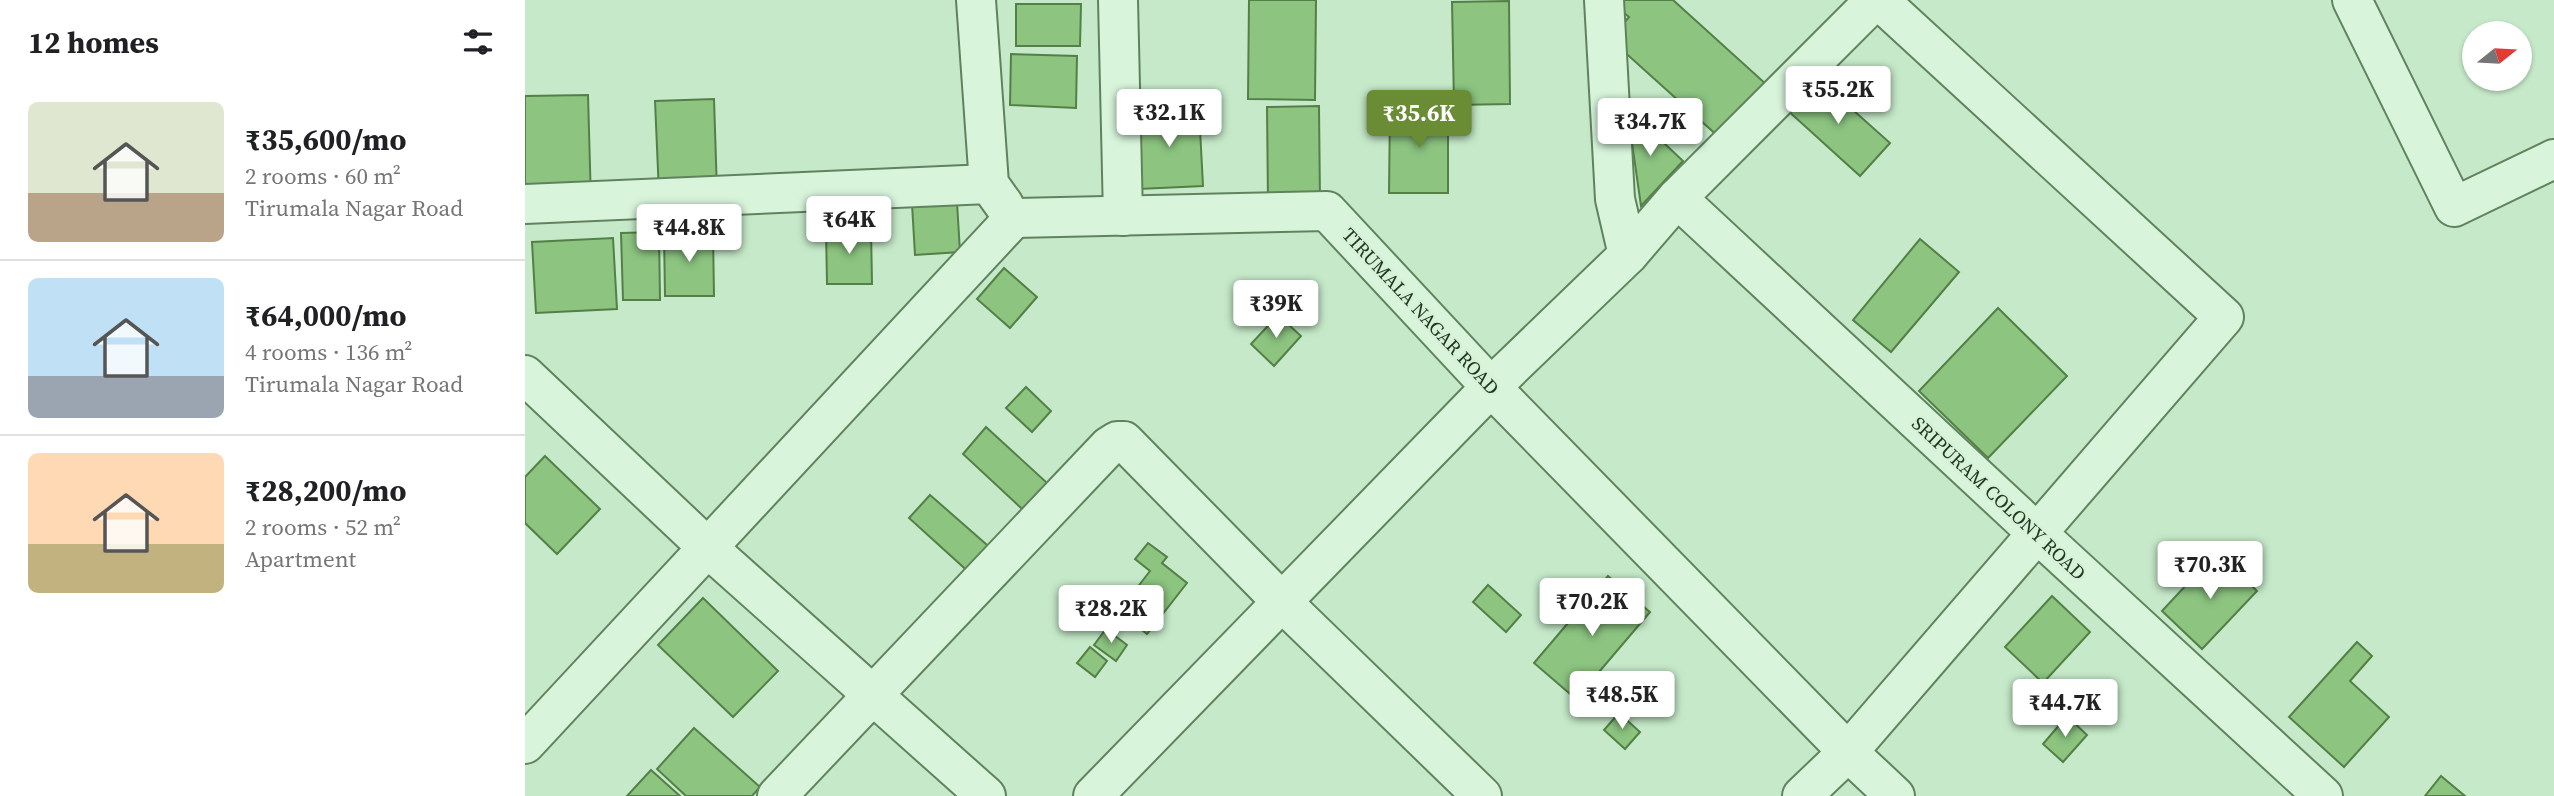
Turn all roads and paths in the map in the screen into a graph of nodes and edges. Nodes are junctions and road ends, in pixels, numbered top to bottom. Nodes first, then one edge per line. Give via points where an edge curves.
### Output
1 (976, 0) edge
2 (1118, 0) edge
3 (1604, 0) edge
4 (1877, 0) edge
5 (2352, 0) edge
6 (2554, 159) edge
7 (989, 184) junction
8 (1677, 198) junction
9 (525, 204) edge
10 (1123, 216) junction
11 (1014, 218) junction
12 (1628, 255) junction
13 (525, 374) edge
14 (1491, 387) junction
15 (2038, 534) junction
16 (708, 548) junction
17 (1282, 602) junction
18 (873, 693) junction
19 (525, 744) edge
20 (1848, 752) junction
21 (777, 796) edge
22 (986, 796) edge
23 (1093, 796) edge
24 (1482, 796) edge
25 (1802, 796) edge
26 (1895, 796) edge
27 (2323, 796) edge

1 - 7 street
2 - 10 street
3 - 12 street via 1615,199
4 - 8 street
4 - 15 street via 2224,317
5 - 6 street via 2454,207
7 - 9 street
7 - 11 street
8 - 12 street
8 - 15 street, SRIPURAM COLONY ROAD
10 - 11 street, TIRUMALA NAGAR ROAD
10 - 14 street, TIRUMALA NAGAR ROAD via 1327,211
11 - 16 street
12 - 14 street
13 - 16 street
14 - 17 street
14 - 20 street, TIRUMALA NAGAR ROAD
15 - 20 street
15 - 27 street, SRIPURAM COLONY ROAD
16 - 18 street
16 - 19 street
17 - 18 street via 1126,443 1117,441
17 - 23 street
17 - 24 street
18 - 21 street
18 - 22 street
20 - 25 street
20 - 26 street, TIRUMALA NAGAR ROAD

